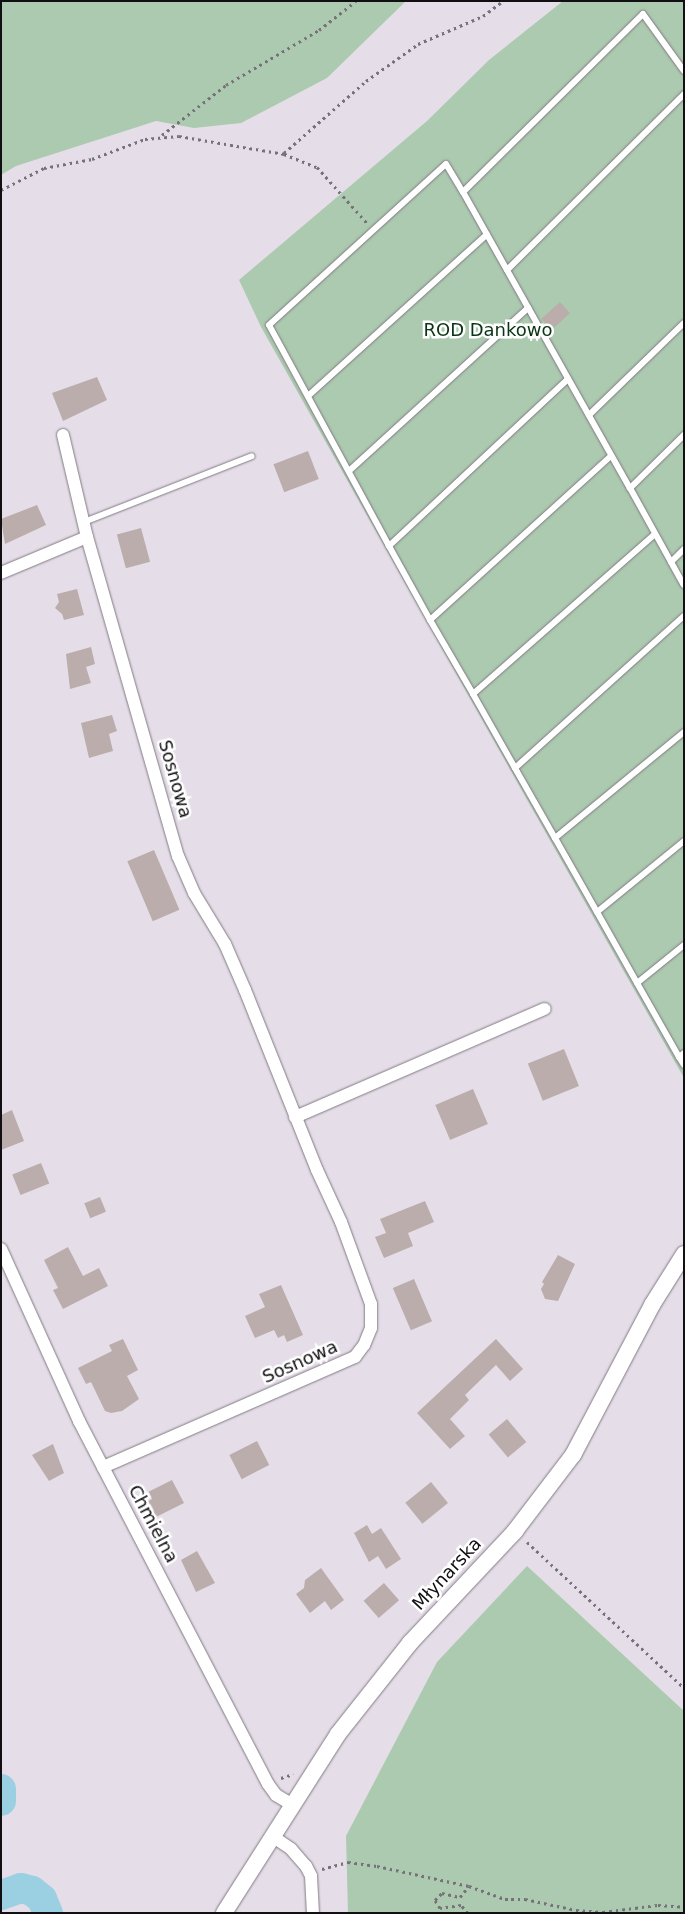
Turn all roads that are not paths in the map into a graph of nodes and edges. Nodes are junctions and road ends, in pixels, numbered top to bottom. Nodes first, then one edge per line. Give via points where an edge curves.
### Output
1 (684, 71) edge
2 (684, 94) edge
3 (463, 192) junction
4 (487, 234) junction
5 (507, 270) junction
6 (528, 308) junction
7 (684, 323) edge
8 (568, 379) junction
9 (308, 396) junction
10 (589, 415) junction
11 (684, 435) edge
12 (63, 436) dead end
13 (252, 456) dead end
14 (612, 456) junction
15 (350, 470) junction
16 (630, 488) junction
17 (84, 522) junction
18 (655, 534) junction
19 (87, 537) junction
20 (389, 546) junction
21 (684, 549) edge
22 (670, 562) junction
23 (1, 573) edge
24 (684, 585) edge
25 (684, 616) edge
26 (430, 620) junction
27 (473, 694) junction
28 (684, 732) edge
29 (515, 768) junction
30 (556, 838) junction
31 (684, 841) edge
32 (597, 912) junction
33 (684, 945) edge
34 (637, 982) junction
35 (545, 1009) dead end
36 (681, 1055) edge
37 (684, 1065) edge
38 (295, 1117) junction
39 (1, 1249) edge
40 (684, 1254) edge
41 (103, 1467) junction
42 (291, 1804) junction
43 (272, 1836) junction
44 (224, 1913) edge
45 (313, 1913) edge

1 - 3 lane via 643,14
2 - 5 lane
3 - 4 lane
3 - 9 lane via 446,164 269,325
4 - 5 lane
4 - 9 lane
5 - 6 lane
6 - 8 lane
6 - 15 lane
7 - 10 lane
8 - 10 lane
8 - 20 lane
9 - 15 lane
10 - 14 lane
11 - 16 lane
12 - 17 street, Sosnowa
13 - 17 lane
14 - 16 lane
14 - 26 lane
15 - 20 lane
16 - 18 lane
17 - 19 street, Sosnowa
18 - 22 lane
18 - 27 lane
19 - 23 street
19 - 38 street, Sosnowa via 178,856 194,893 225,944
20 - 26 lane
21 - 22 lane
22 - 24 lane
25 - 29 lane
26 - 27 lane
27 - 29 lane
28 - 30 lane
29 - 30 lane
30 - 32 lane
31 - 32 lane
32 - 34 lane
33 - 34 lane
34 - 36 lane
35 - 38 street
36 - 37 lane
38 - 41 street, Sosnowa via 341,1222 371,1304 370,1328 364,1346 355,1357 332,1368
39 - 41 street, Chmielna via 54,1372
40 - 42 street, Młynarska via 652,1305 572,1455 515,1531 374,1687
41 - 42 street, Chmielna via 268,1784 276,1795
42 - 43 street, Młynarska
43 - 44 street, Młynarska
43 - 45 street via 300,1858 310,1876

